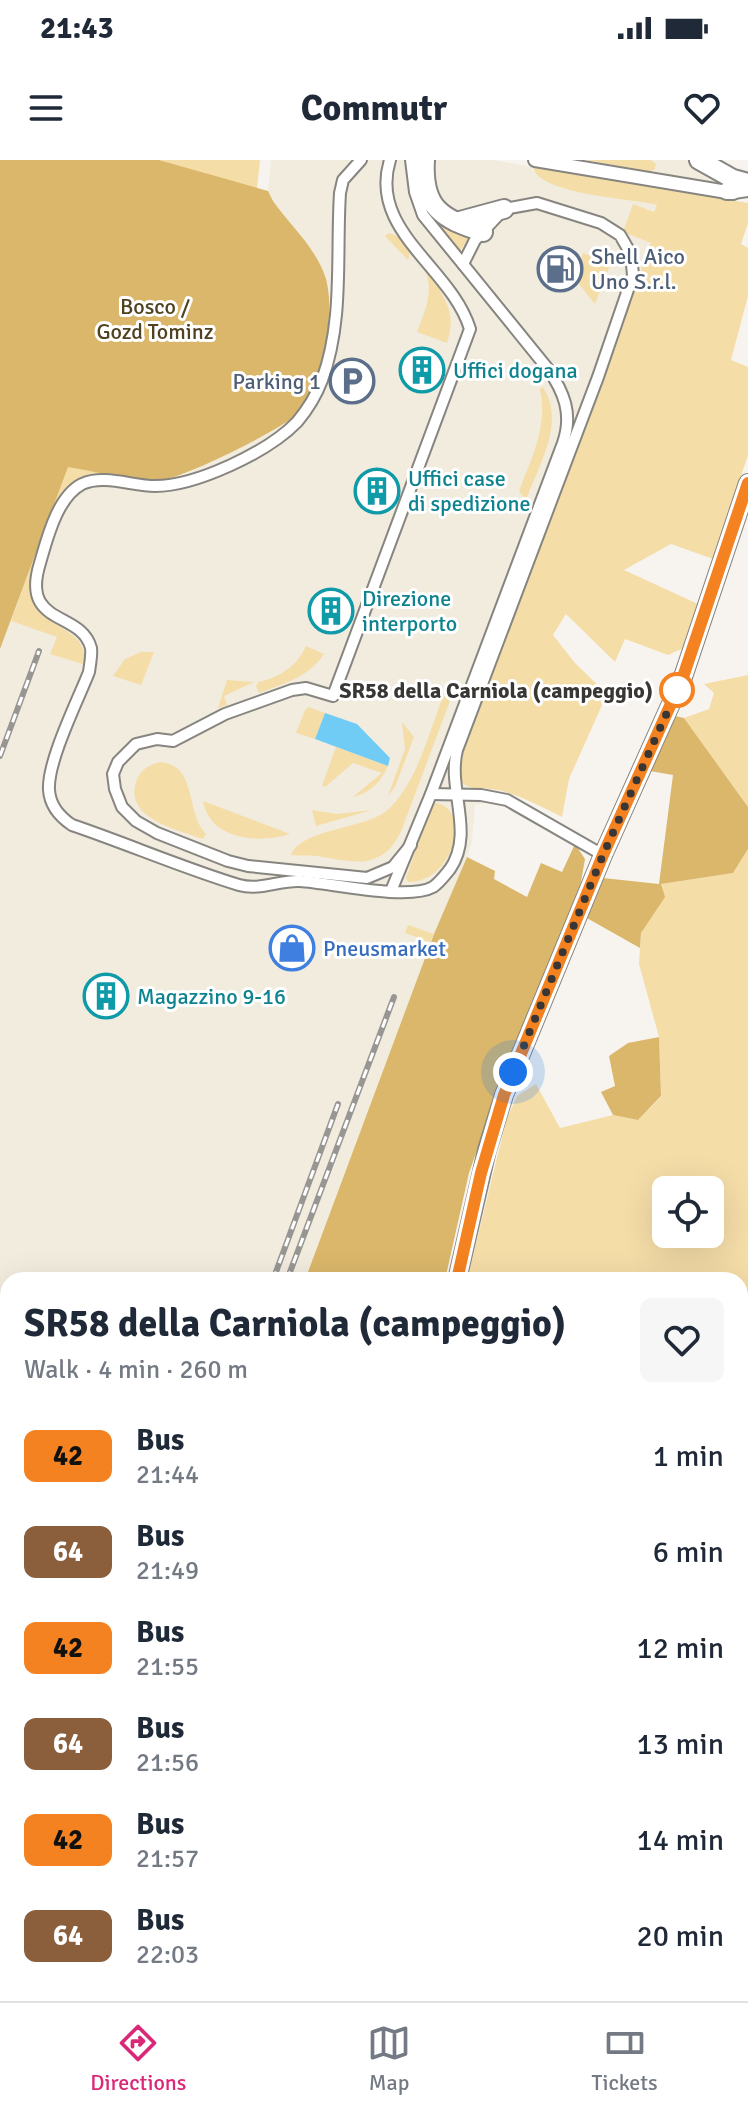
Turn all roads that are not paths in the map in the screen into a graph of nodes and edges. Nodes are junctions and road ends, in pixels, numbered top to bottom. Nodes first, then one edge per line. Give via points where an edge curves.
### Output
1 (361, 160) edge
2 (390, 160) edge
3 (411, 160) edge
4 (425, 160) edge
5 (535, 160) edge
6 (699, 160) edge
7 (748, 186) edge
8 (727, 191) junction
9 (748, 196) edge
10 (504, 209) junction
11 (454, 223) junction
12 (483, 232) junction
13 (463, 264) junction
14 (748, 483) edge
15 (431, 794) junction
16 (455, 795) junction
17 (411, 845) junction
18 (603, 855) junction
19 (391, 891) junction
20 (459, 1272) edge

1 - 19 street via 343,180 340,193 331,348 310,406 266,445 194,478 159,486 82,484 59,512 36,589 44,608 74,627 90,646 89,672 49,777 50,796 64,819 241,885 300,881
2 - 17 street via 385,192 392,216 449,287 470,329 333,696 306,688 292,690 225,714 173,741 143,741 118,762 113,782 122,807 145,827 248,866 367,878 393,867
3 - 13 street via 423,215
4 - 11 highway via 429,196 441,215
5 - 8 street
6 - 7 highway
7 - 8 main road
8 - 9 street
10 - 11 highway
10 - 12 street
10 - 16 street via 546,204 611,228 627,243 633,275 457,750
11 - 12 highway
12 - 13 street
13 - 15 street via 559,385 568,424
14 - 18 main road via 683,677
15 - 16 street
15 - 17 street
16 - 18 street via 507,800
16 - 19 street via 462,823 451,867 432,887
17 - 19 street
18 - 20 main road via 504,1095

